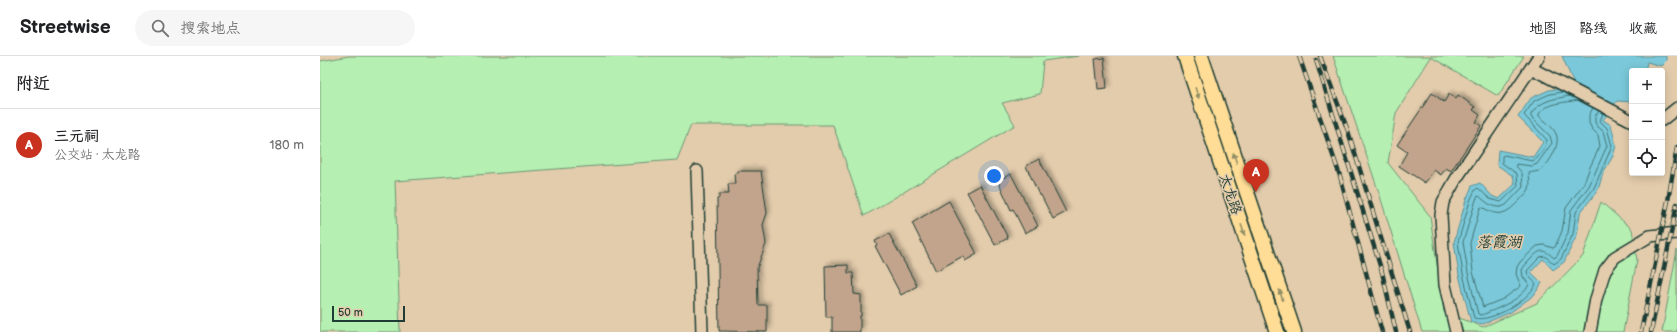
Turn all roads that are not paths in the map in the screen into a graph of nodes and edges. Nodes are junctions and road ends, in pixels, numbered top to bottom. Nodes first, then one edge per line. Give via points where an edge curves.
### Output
1 (1185, 56) edge
2 (1201, 56) edge
3 (1539, 56) edge
4 (1530, 68) junction
5 (1677, 108) edge
6 (1665, 118) edge
7 (1629, 120) edge
8 (697, 171) dead end
9 (1677, 233) edge
10 (702, 332) edge
11 (1277, 332) edge
12 (1294, 332) edge
13 (1456, 332) edge
14 (1590, 332) edge

1 -> 11 main road, 太龙路
12 -> 2 main road, 太龙路
3 - 4 street
4 - 7 street
4 - 13 street via 1443,202 1441,215 1445,285
5 - 6 street
8 - 10 street
9 - 14 street via 1650,236 1615,257 1605,270

